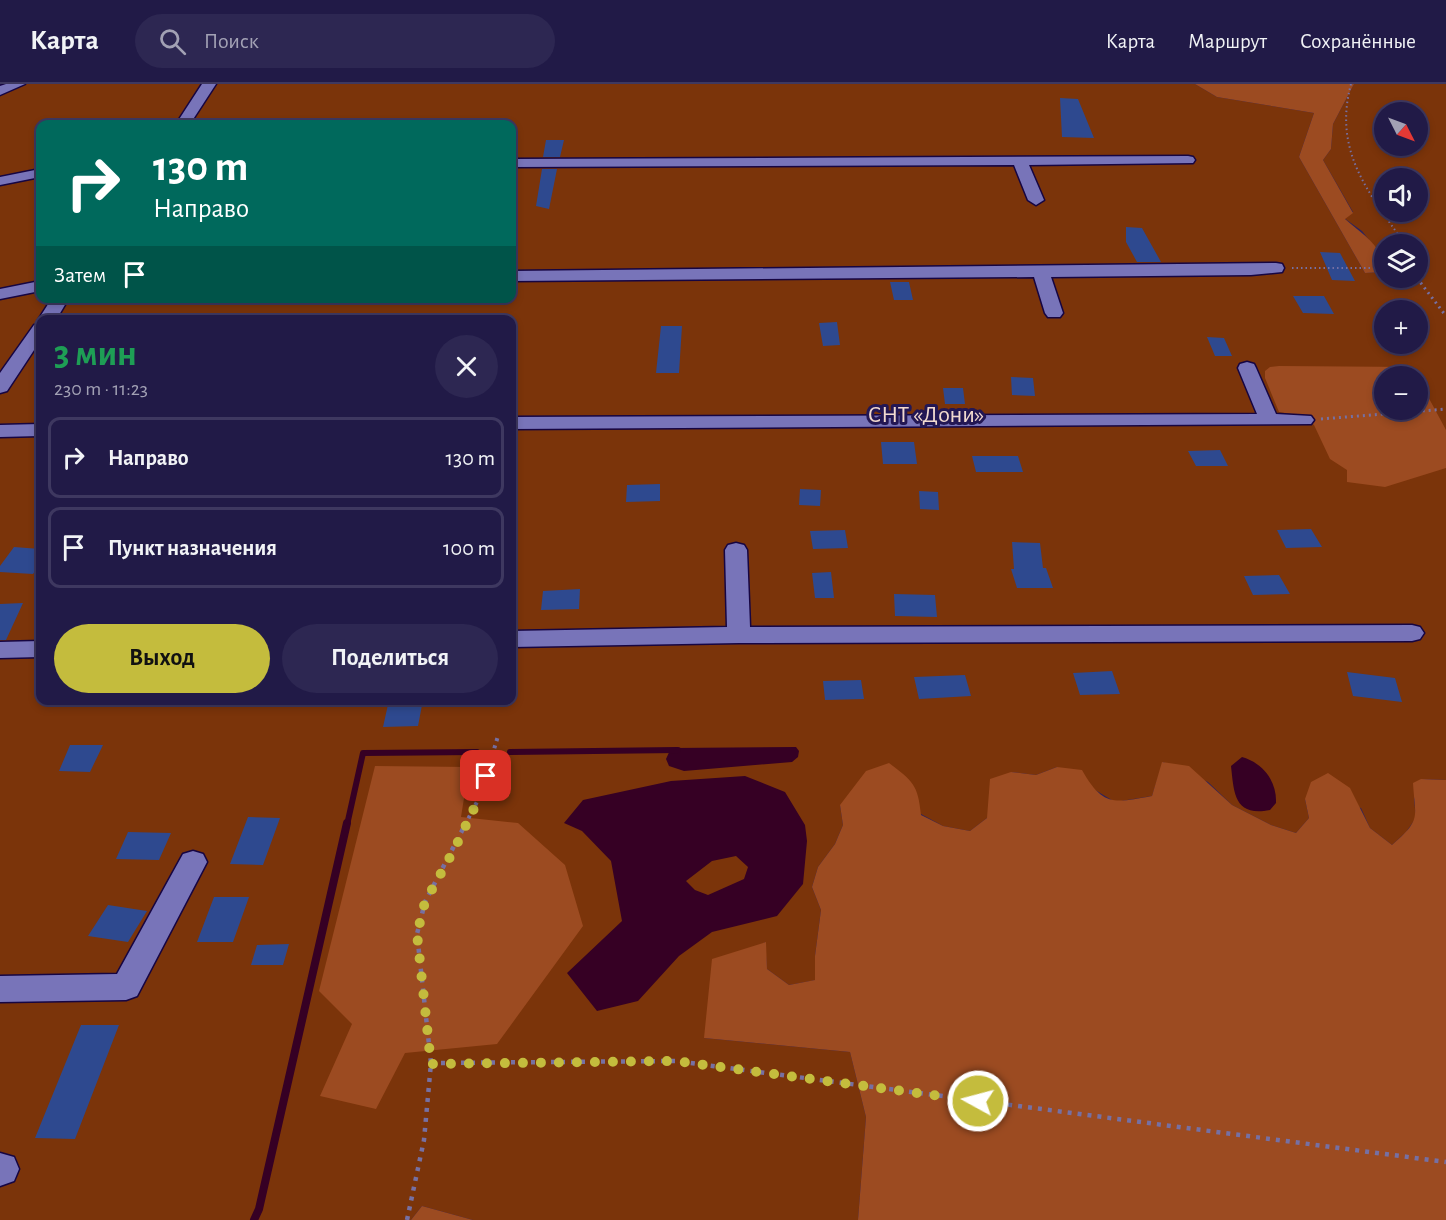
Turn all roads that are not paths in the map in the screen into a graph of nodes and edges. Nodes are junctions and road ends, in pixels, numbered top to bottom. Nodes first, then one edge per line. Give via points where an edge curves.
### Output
1 (18, 84) edge
2 (209, 84) edge
3 (0, 91) edge
4 (186, 120) edge
5 (1188, 160) dead end
6 (1020, 161) junction
7 (516, 163) edge
8 (36, 174) edge
9 (0, 181) edge
10 (1036, 200) dead end
11 (1276, 268) road end
12 (1041, 272) junction
13 (516, 276) edge
14 (36, 287) edge
15 (0, 294) edge
16 (1054, 313) dead end
17 (36, 335) edge
18 (1248, 368) dead end
19 (0, 387) edge
20 (1269, 420) junction
21 (1304, 420) road end
22 (516, 423) edge
23 (36, 430) edge
24 (0, 431) edge
25 (736, 550) dead end
26 (1412, 633) dead end
27 (739, 635) junction
28 (516, 639) edge
29 (36, 649) edge
30 (0, 650) edge
31 (193, 862) dead end
32 (0, 989) edge

1 - 3 street
2 - 4 street
5 - 6 street
6 - 7 street
6 - 10 street
8 - 9 street
11 - 12 street
12 - 13 street
12 - 16 street
14 - 15 street
17 - 19 street
18 - 20 street
20 - 21 street
20 - 22 street
23 - 24 street
25 - 27 street
26 - 27 street
27 - 28 street
29 - 30 street
31 - 32 street via 126,987

